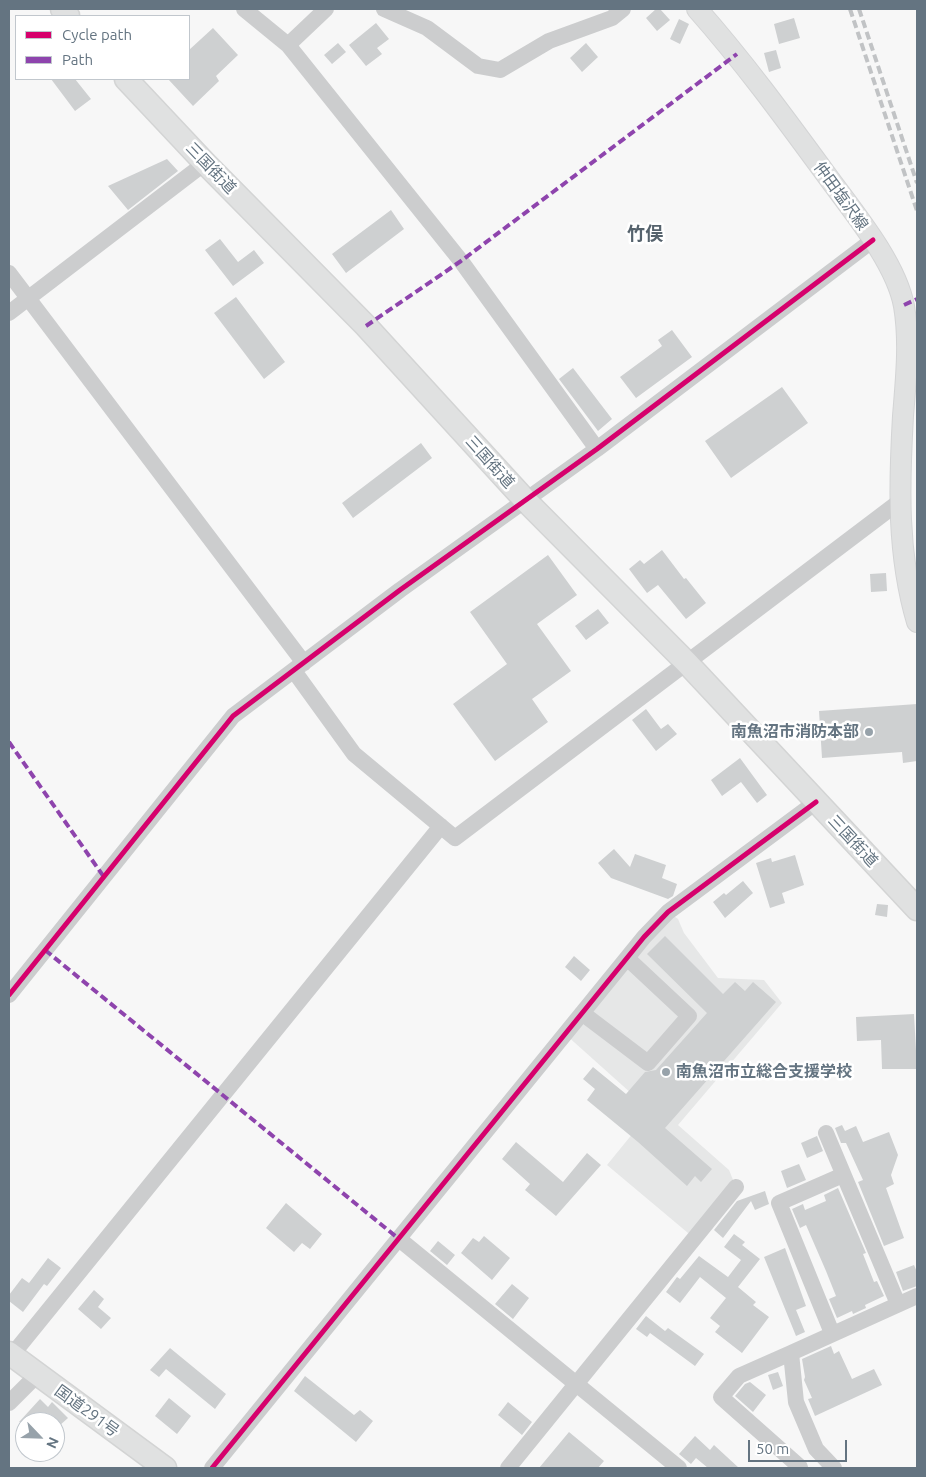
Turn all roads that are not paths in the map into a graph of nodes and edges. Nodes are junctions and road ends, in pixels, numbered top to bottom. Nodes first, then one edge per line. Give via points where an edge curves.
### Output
1 (244, 9) edge
2 (326, 9) edge
3 (384, 9) edge
4 (623, 9) edge
5 (697, 9) edge
6 (288, 45) junction
7 (127, 80) edge
8 (205, 163) junction
9 (873, 240) junction
10 (9, 273) edge
11 (28, 298) junction
12 (9, 312) edge
13 (597, 449) junction
14 (526, 501) junction
15 (899, 502) junction
16 (917, 622) edge
17 (687, 663) junction
18 (299, 667) junction
19 (816, 802) junction
20 (441, 826) junction
21 (917, 909) edge
22 (626, 958) junction
23 (9, 995) edge
24 (582, 1013) junction
25 (826, 1134) dead end
26 (843, 1175) junction
27 (736, 1187) dead end
28 (399, 1239) junction
29 (917, 1296) edge
30 (898, 1304) junction
31 (832, 1333) junction
32 (791, 1353) junction
33 (11, 1354) edge
34 (37, 1375) junction
35 (576, 1382) junction
36 (9, 1403) edge
37 (816, 1449) junction
38 (800, 1467) edge
39 (165, 1468) edge
40 (212, 1468) edge
41 (508, 1468) edge
42 (680, 1468) edge
43 (834, 1468) edge

1 - 6 street
2 - 6 street
3 - 4 street via 427,28 478,66 500,70 549,41 612,18
5 - 9 main road, 仲田塩沢線 via 738,54
6 - 13 street via 460,261
7 - 8 highway, 三国街道
8 - 11 street
8 - 14 highway, 三国街道 via 366,326
9 - 13 street
9 - 15 main road, 仲田塩沢線 via 896,281 904,305 907,350
10 - 11 street
11 - 12 street
11 - 18 street
13 - 14 street
14 - 17 highway, 三国街道
14 - 18 street via 400,590
15 - 16 main road, 仲田塩沢線 via 902,552
15 - 17 street
17 - 19 highway, 三国街道
17 - 20 street via 455,838
18 - 20 street via 354,754
18 - 23 street via 233,716
19 - 21 highway, 三国街道
19 - 22 street via 668,912
20 - 33 street
22 - 24 street
22 - 24 street via 689,1016 648,1063
24 - 28 street
25 - 26 street
26 - 30 street
26 - 31 street via 779,1203
27 - 35 street
28 - 35 street
28 - 40 street
29 - 30 street
30 - 31 street
31 - 32 street
32 - 37 street via 796,1402
32 - 38 street via 740,1376 721,1397
33 - 34 highway, 国道291号
34 - 36 street
34 - 39 highway, 国道291号
35 - 41 street
35 - 42 street
37 - 38 street
37 - 43 street

